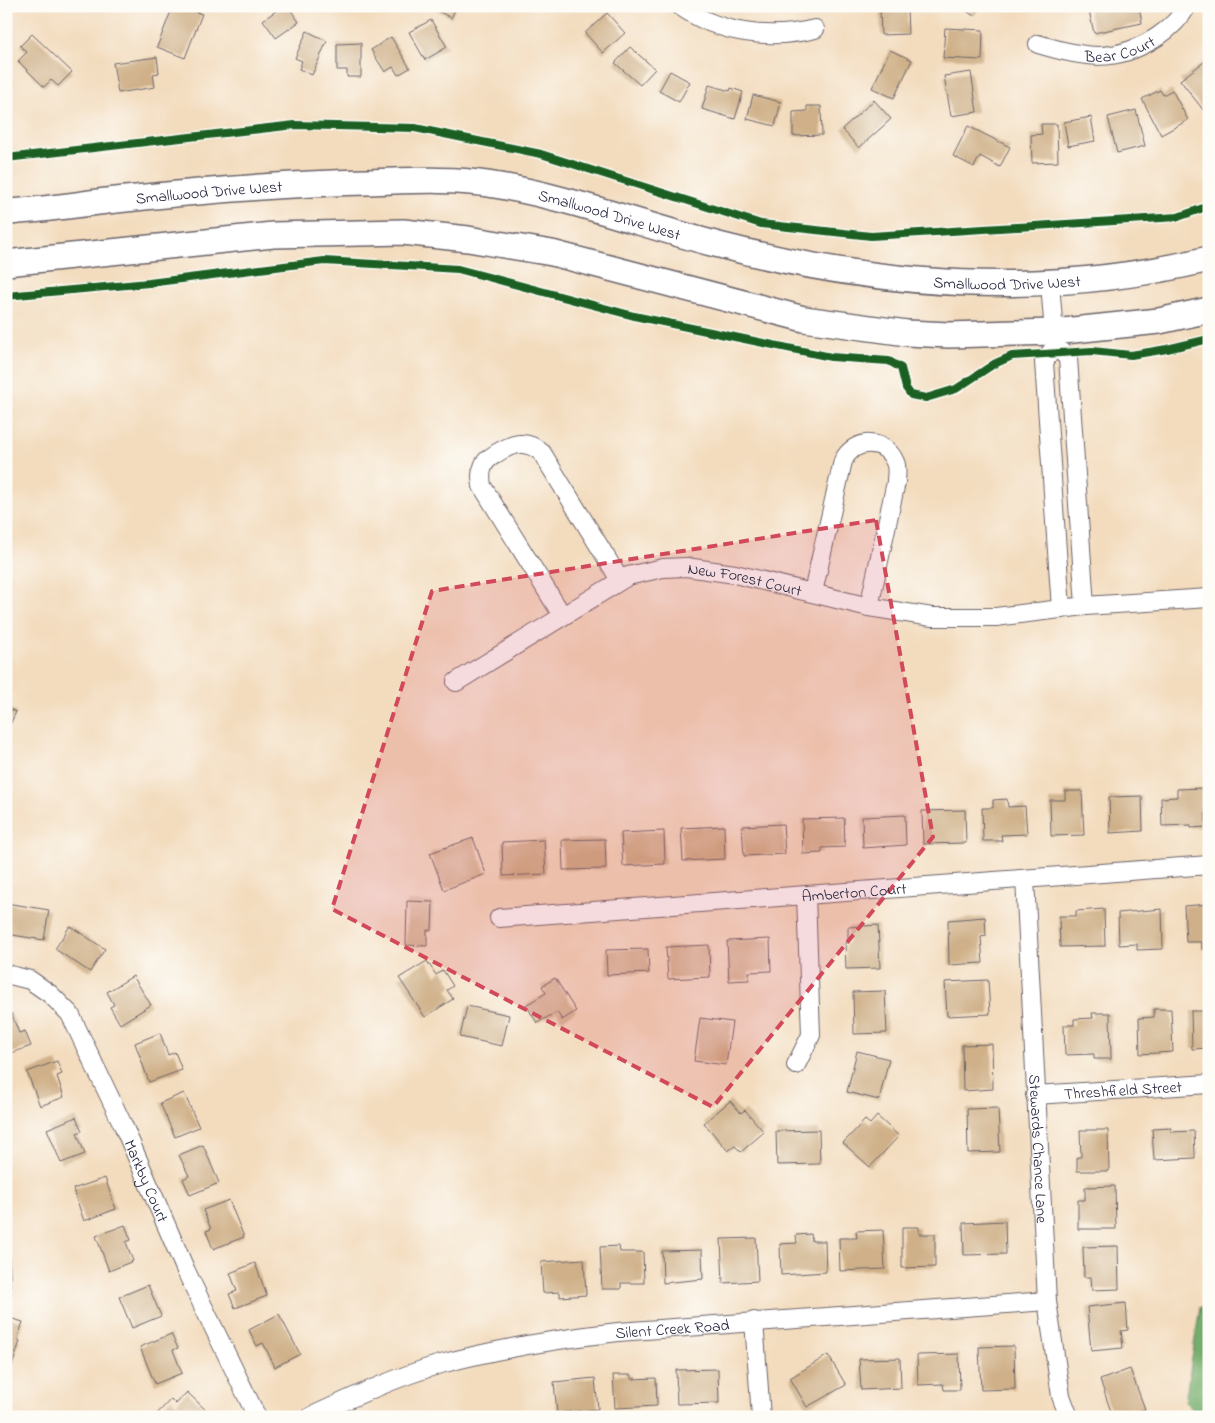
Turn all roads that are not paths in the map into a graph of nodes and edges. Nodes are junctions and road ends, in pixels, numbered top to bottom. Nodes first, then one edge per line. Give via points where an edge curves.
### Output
1 (680, 6) edge
2 (1187, 6) edge
3 (815, 29) dead end
4 (1038, 44) dead end
5 (6, 212) edge
6 (1209, 259) edge
7 (6, 263) edge
8 (1050, 283) junction
9 (1209, 310) edge
10 (1055, 339) junction
11 (620, 580) junction
12 (813, 592) junction
13 (1209, 598) edge
14 (869, 606) junction
15 (1085, 606) junction
16 (1061, 609) junction
17 (562, 615) junction
18 (456, 682) dead end
19 (1209, 865) edge
20 (1025, 879) junction
21 (806, 895) junction
22 (499, 918) dead end
23 (6, 974) edge
24 (796, 1065) dead end
25 (1209, 1084) edge
26 (1035, 1095) junction
27 (1047, 1301) junction
28 (754, 1321) junction
29 (256, 1417) edge
30 (310, 1417) edge
31 (761, 1417) edge
32 (1069, 1417) edge

1 - 3 street via 714,24 748,33 778,36
2 - 4 street, Bear Court via 1176,22 1131,51 1089,57
5 - 8 street, Smallwood Drive West via 227,188 424,180 486,184 566,199 716,244 830,270 930,282
6 - 8 street, Smallwood Drive West
7 - 10 street via 282,235 403,232 552,253 804,319 907,333
8 - 10 street
9 - 10 street
10 - 15 street via 1068,358
10 - 16 street via 1044,362
11 - 12 street, New Forest Court via 643,571 686,567 735,574
11 - 17 street, New Forest Court
11 - 17 street via 542,453 528,444 518,443 502,450 483,465 482,486
12 - 14 street, New Forest Court
12 - 14 street via 843,461 853,447 868,444 887,450 896,463 896,482
13 - 15 street, New Forest Court
14 - 16 street, New Forest Court via 912,615 954,618 996,617
15 - 16 street, New Forest Court
17 - 18 street, New Forest Court
19 - 20 street, Amberton Court
20 - 21 street, Amberton Court
20 - 26 street, Stewards Chance Lane
21 - 22 street, Amberton Court
21 - 24 street via 810,1035
23 - 29 street, Markby Court via 30,980 70,1014 123,1125 186,1272
25 - 26 street, Threshfield Street
26 - 27 street, Stewards Chance Lane
27 - 28 street, Silent Creek Road
27 - 32 street, Stewards Chance Lane via 1061,1396
28 - 30 street, Silent Creek Road via 618,1332 499,1350 440,1365 361,1393
28 - 31 street

